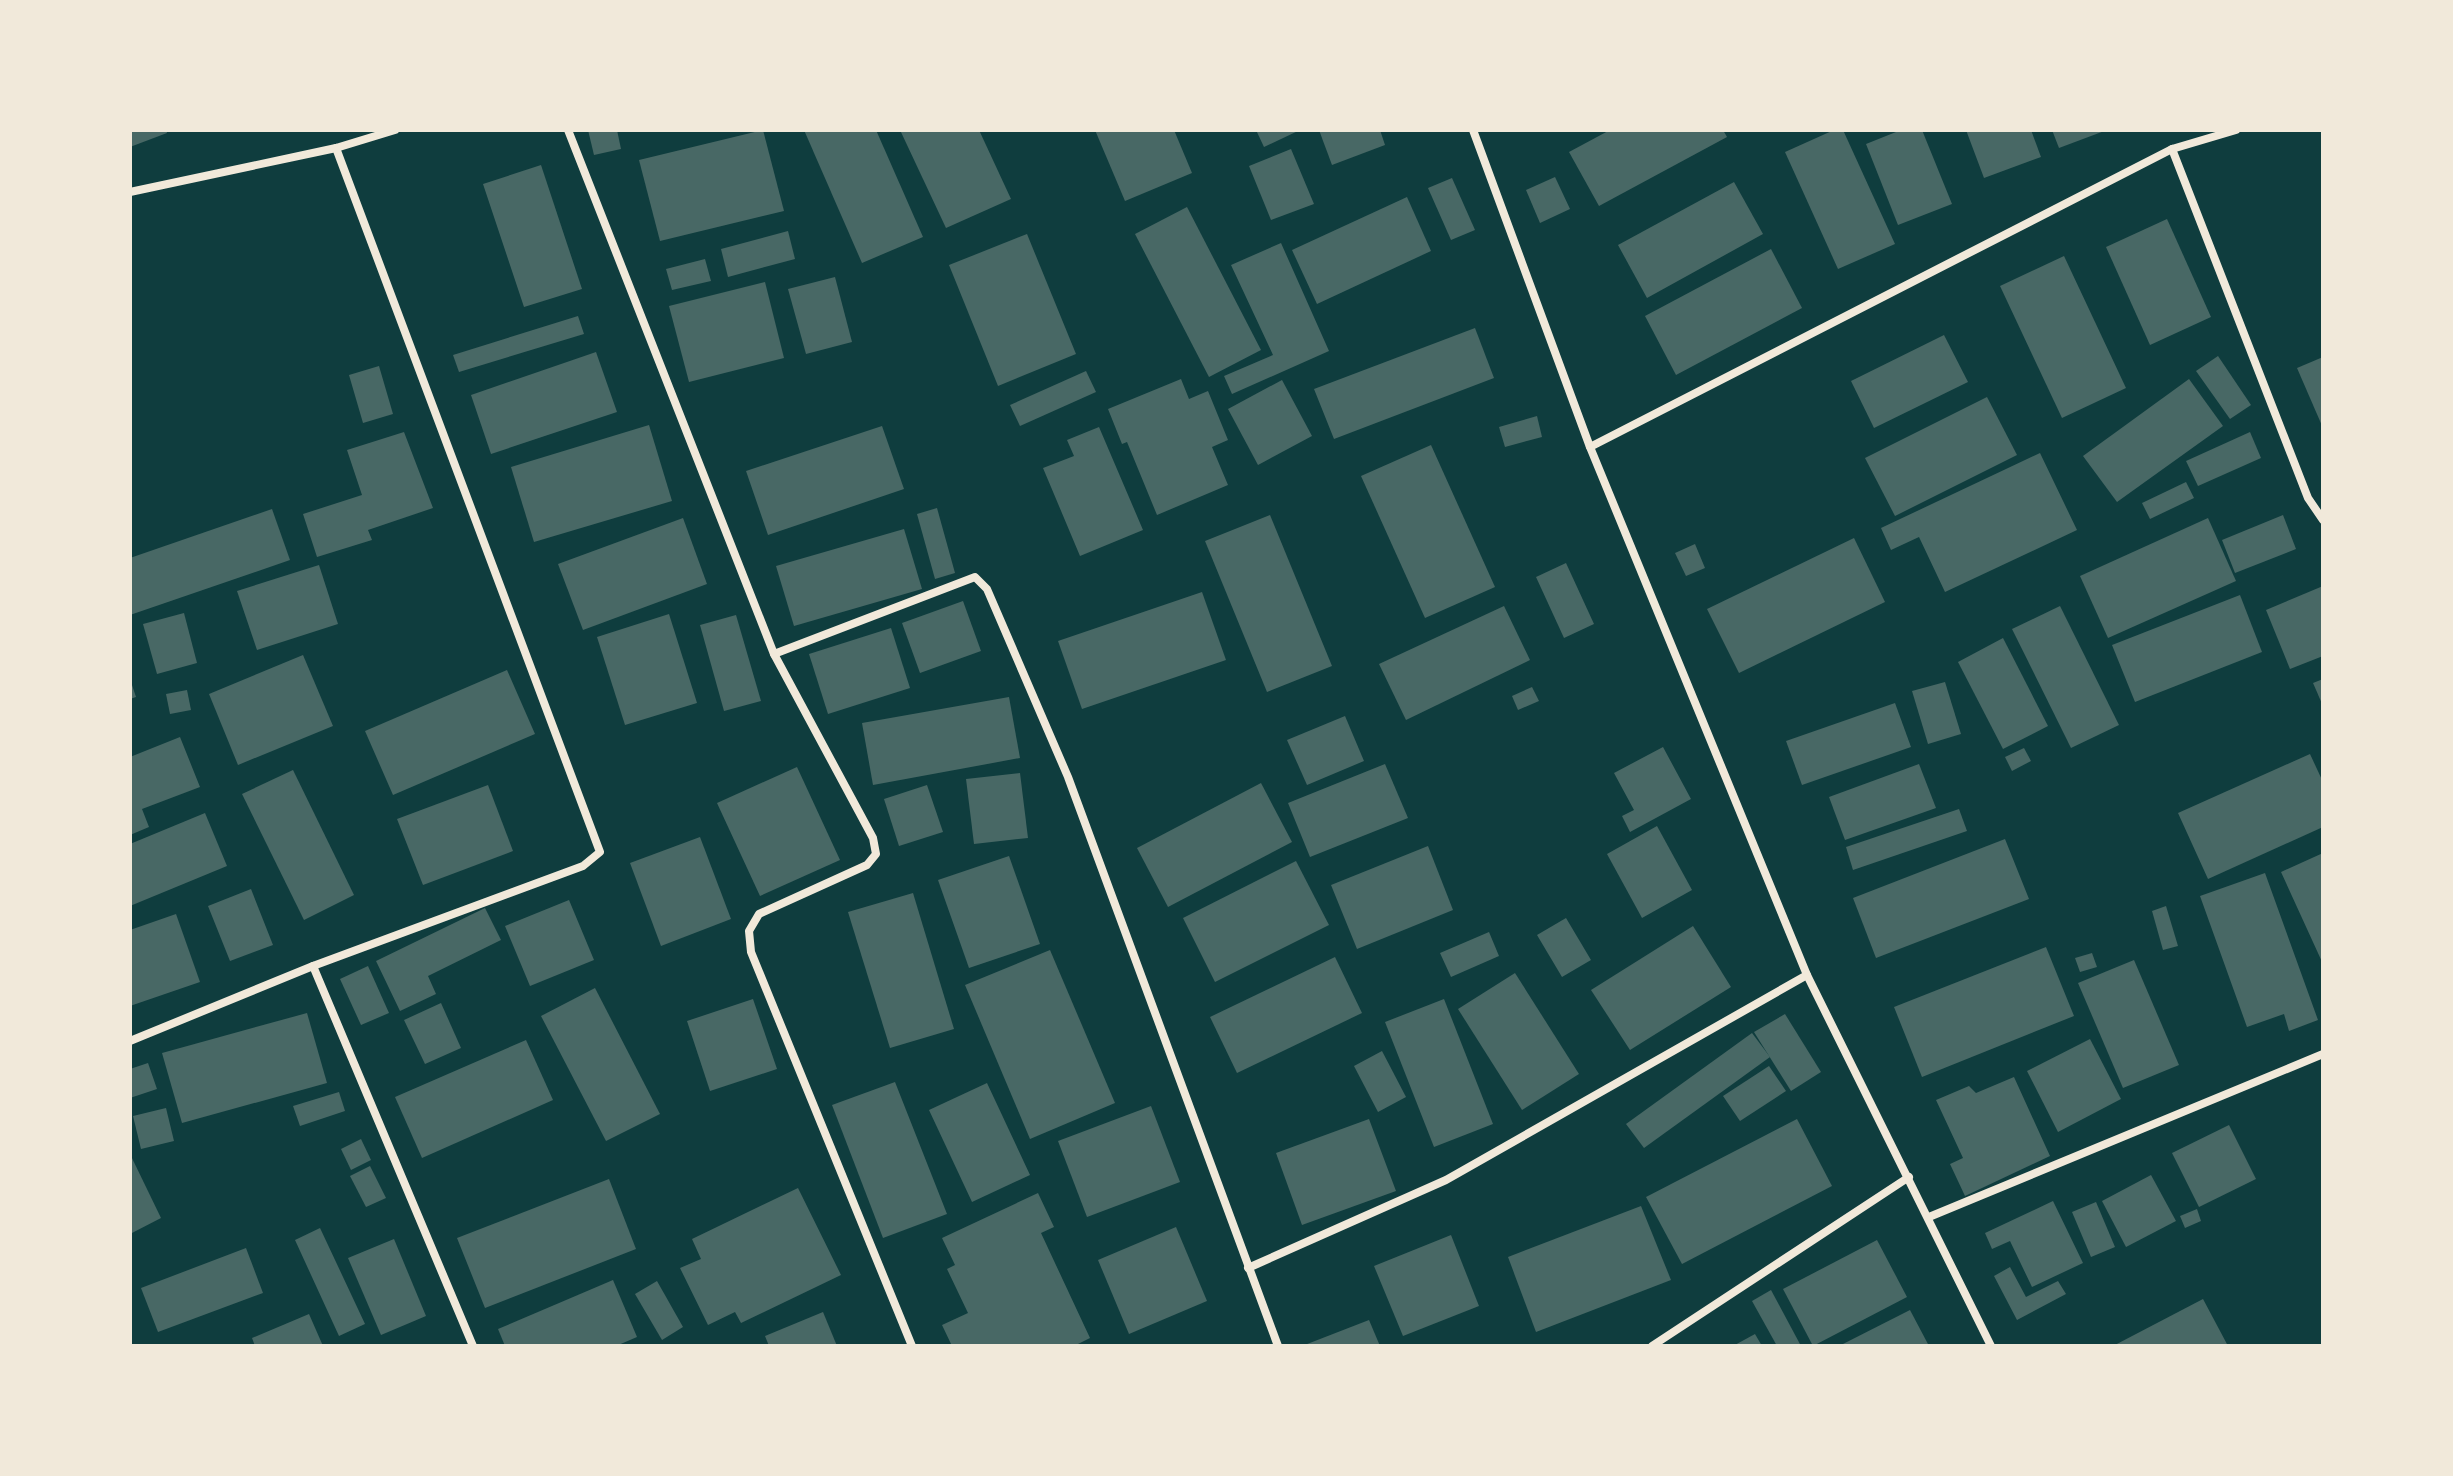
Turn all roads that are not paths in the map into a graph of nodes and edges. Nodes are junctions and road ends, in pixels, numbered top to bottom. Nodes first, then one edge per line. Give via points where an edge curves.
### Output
1 (395, 130) edge
2 (568, 130) edge
3 (1473, 130) edge
4 (2236, 130) edge
5 (336, 148) junction
6 (2172, 149) junction
7 (130, 192) edge
8 (1590, 447) junction
9 (2323, 520) edge
10 (774, 654) junction
11 (313, 966) junction
12 (1807, 975) junction
13 (130, 1041) edge
14 (2323, 1054) edge
15 (1909, 1177) junction
16 (1929, 1217) junction
17 (1248, 1268) junction
18 (473, 1346) edge
19 (912, 1346) edge
20 (1278, 1346) edge
21 (1652, 1346) edge
22 (1991, 1346) edge

1 - 5 street
2 - 10 street
3 - 8 street
4 - 6 street
5 - 7 street
5 - 11 street via 600,852 583,866
6 - 8 street
6 - 9 street via 2308,498
8 - 12 street
10 - 17 street via 975,577 987,589 1068,777
10 - 19 street via 873,838 876,854 867,865 759,914 749,931 751,952
11 - 13 street
11 - 18 street
12 - 15 street
12 - 17 street via 1446,1180
14 - 16 street
15 - 16 street
15 - 21 street
16 - 22 street
17 - 20 street

